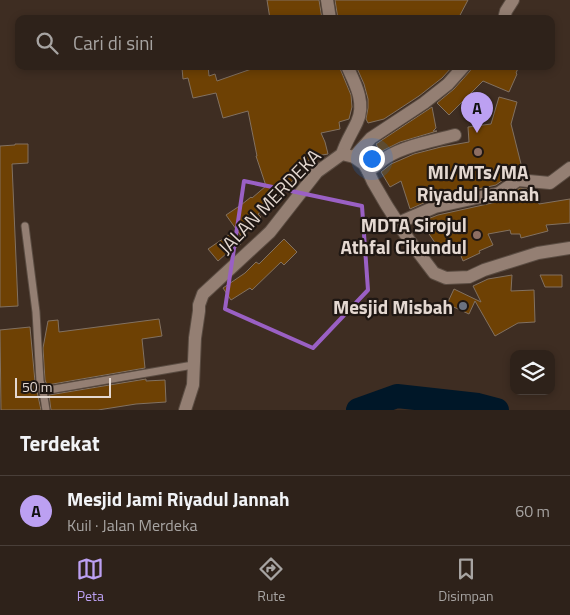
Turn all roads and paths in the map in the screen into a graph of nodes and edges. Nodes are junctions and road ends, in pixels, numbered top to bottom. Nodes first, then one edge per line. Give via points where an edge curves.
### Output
1 (327, 0) edge
2 (513, 0) edge
3 (329, 15) edge
4 (505, 15) edge
5 (349, 70) edge
6 (460, 70) edge
7 (455, 135) dead end
8 (348, 155) junction
9 (570, 168) edge
10 (368, 171) junction
11 (398, 223) junction
12 (25, 226) dead end
13 (570, 248) edge
14 (193, 365) junction
15 (43, 391) junction
16 (46, 410) edge
17 (185, 410) edge

1 - 3 street
2 - 4 street
5 - 8 street via 360,98 360,111 346,142
6 - 8 street, JALAN MERDEKA via 424,103
7 - 10 street via 396,153
8 - 10 street via 364,164
8 - 14 street, JALAN MERDEKA via 318,172 270,232 203,294
9 - 11 street via 550,184 518,180 499,193 435,207
10 - 11 street
11 - 13 street via 434,273 446,278 468,277 538,253
12 - 15 lane
14 - 15 lane
14 - 17 street, JALAN MERDEKA via 193,385
15 - 16 lane

